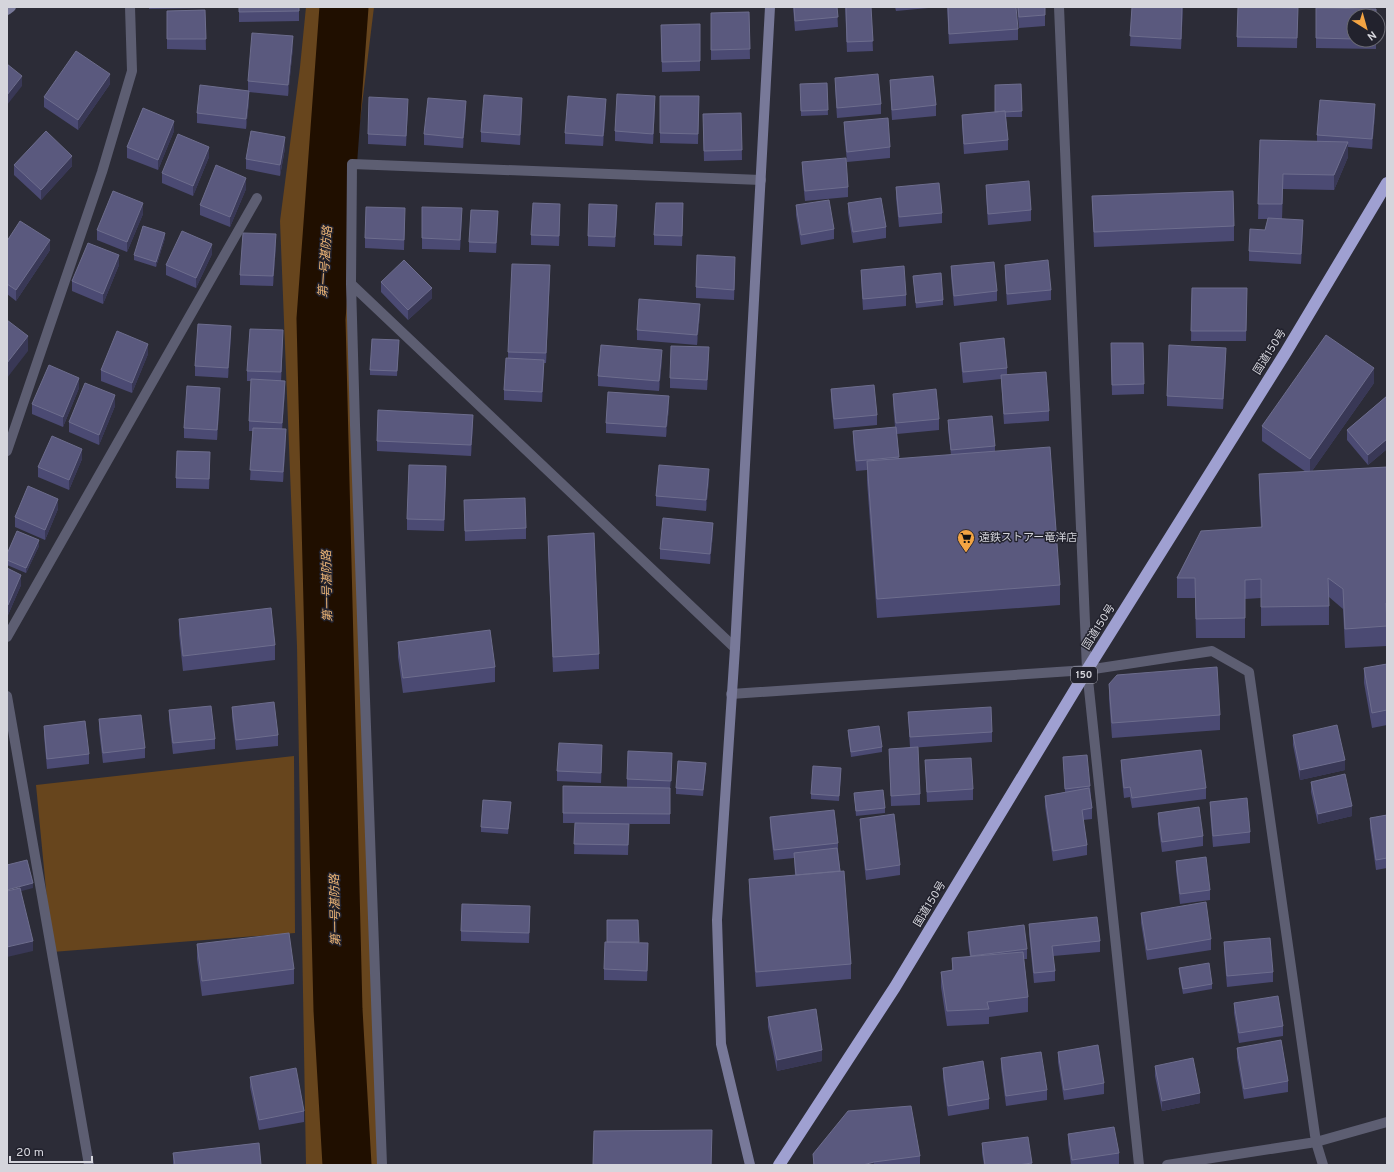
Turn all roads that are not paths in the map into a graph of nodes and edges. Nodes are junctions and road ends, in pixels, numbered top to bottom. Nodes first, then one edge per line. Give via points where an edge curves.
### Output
1 (11, 7) edge
2 (130, 7) edge
3 (770, 7) edge
4 (1059, 7) edge
5 (7, 10) edge
6 (761, 180) junction
7 (1386, 188) edge
8 (257, 198) dead end
9 (351, 284) junction
10 (7, 451) edge
11 (7, 637) edge
12 (734, 648) junction
13 (1087, 670) junction
14 (731, 694) junction
15 (7, 696) edge
16 (1387, 1122) edge
17 (1316, 1142) junction
18 (89, 1165) edge
19 (382, 1165) edge
20 (750, 1165) edge
21 (779, 1165) edge
22 (1139, 1165) edge
23 (1167, 1165) edge
24 (1323, 1165) edge

1 - 5 street
2 - 10 street via 132,70 102,172
3 - 6 street
4 - 13 street
6 - 9 street via 352,164
6 - 12 street
7 - 13 highway, 国道150号 / 150
8 - 11 street
9 - 12 street
9 - 19 street
12 - 14 street
13 - 14 street
13 - 17 street via 1212,651 1249,672
13 - 21 highway, 国道150号 / 150 via 894,987
13 - 22 street
14 - 20 street via 717,920 721,1044
15 - 18 street
16 - 17 street
17 - 23 street
17 - 24 street

